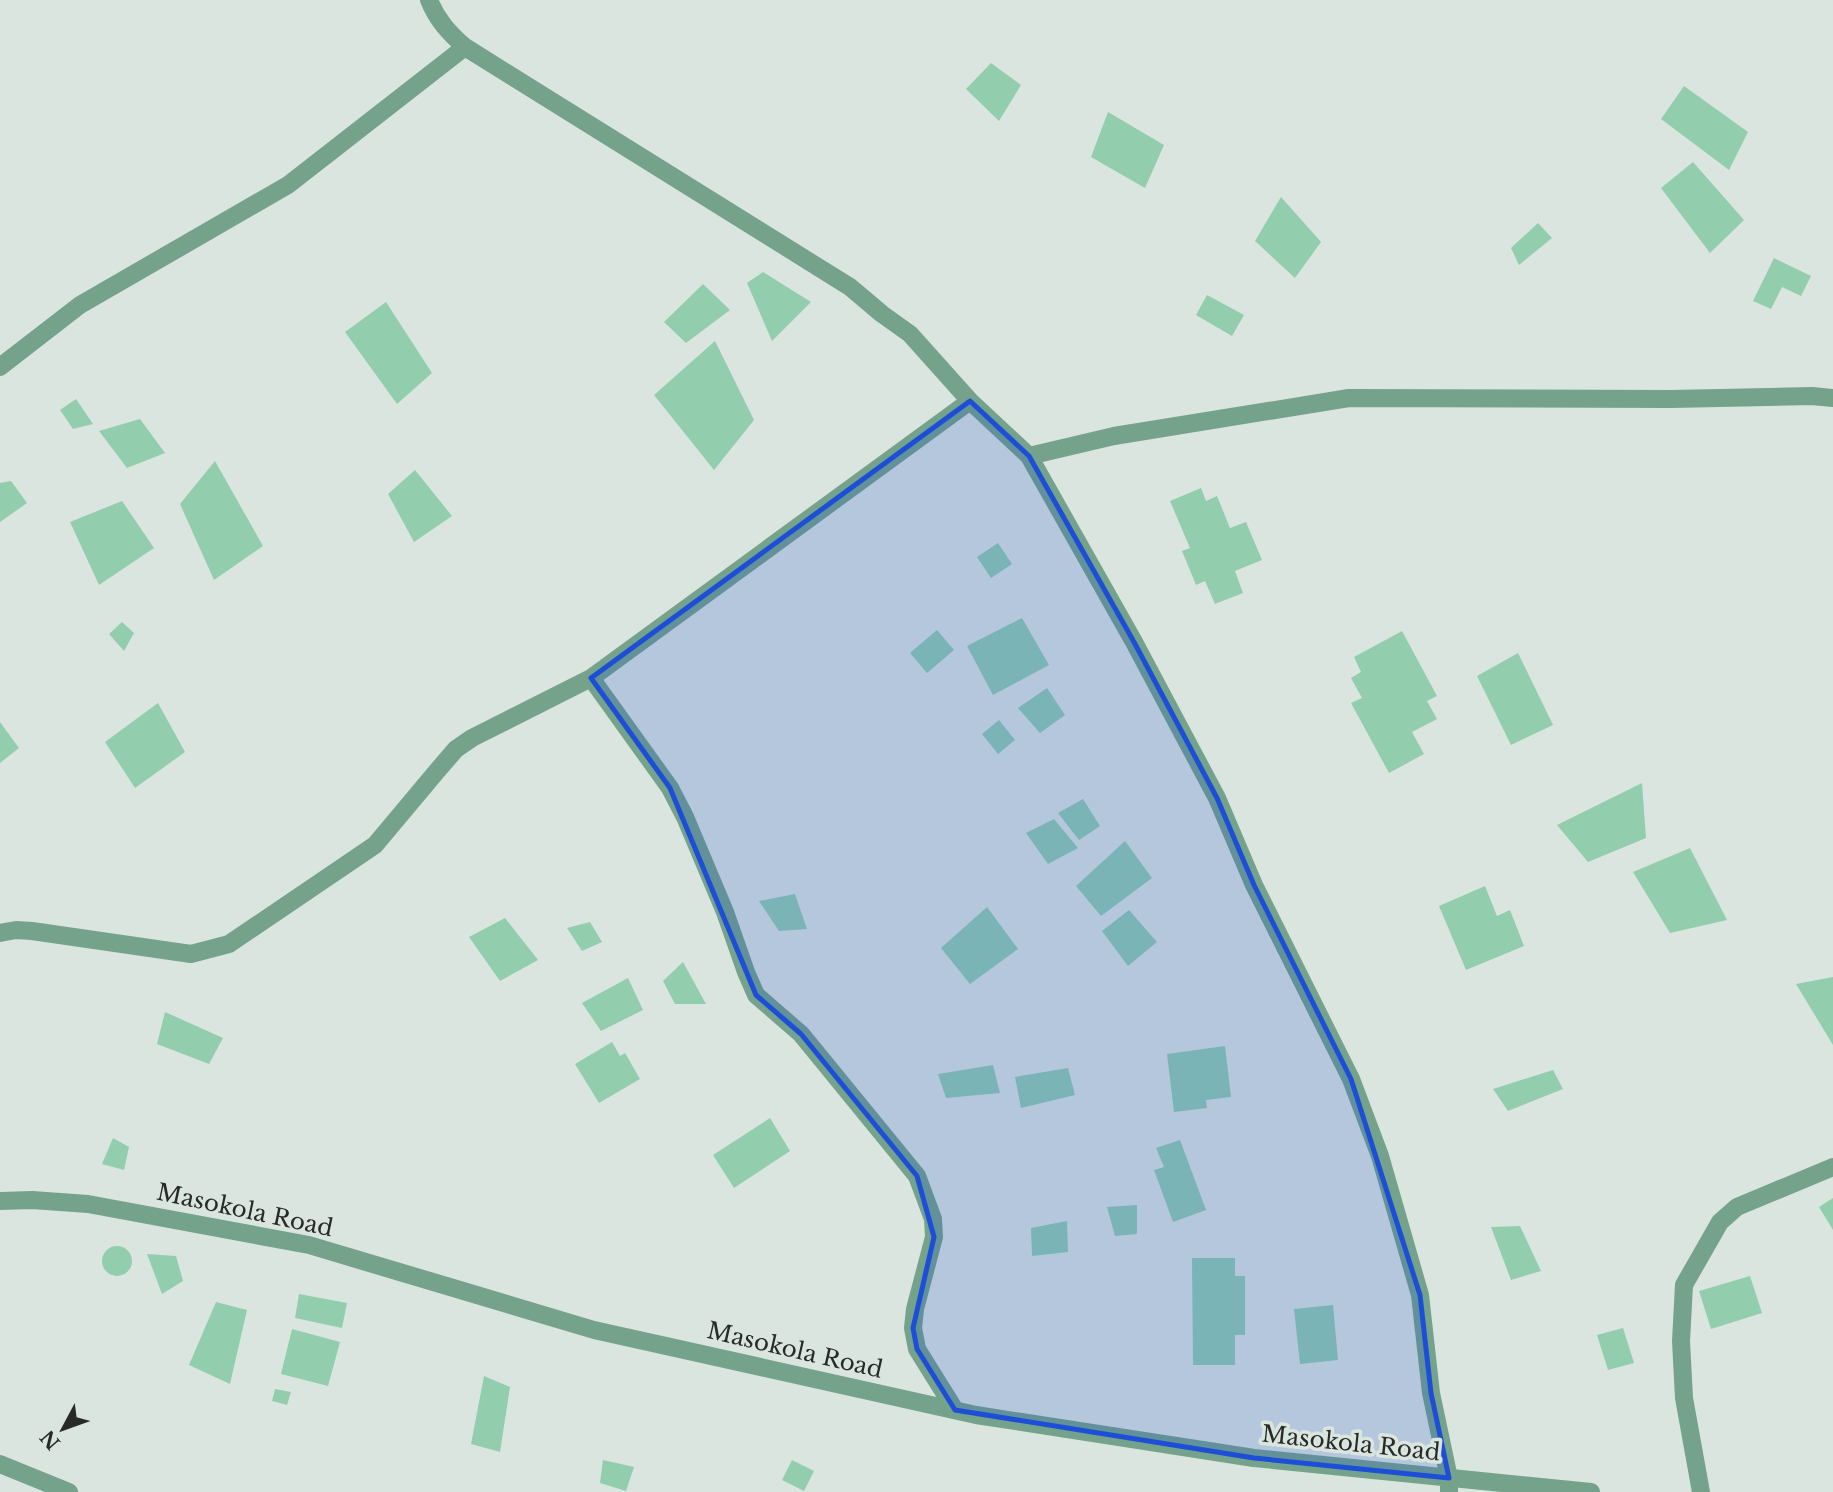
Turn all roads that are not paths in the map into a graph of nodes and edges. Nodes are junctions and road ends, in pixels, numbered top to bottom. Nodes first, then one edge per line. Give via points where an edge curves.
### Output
1 (429, 0) edge
2 (465, 47) junction
3 (0, 368) edge
4 (1833, 398) edge
5 (970, 401) junction
6 (1028, 456) junction
7 (591, 678) junction
8 (0, 933) edge
9 (1833, 1167) edge
10 (0, 1200) edge
11 (955, 1410) junction
12 (0, 1464) edge
13 (1449, 1485) edge
14 (69, 1492) edge
15 (1591, 1492) edge
16 (1700, 1492) edge

1 - 2 street via 435,15
2 - 3 street via 288,185 80,305
2 - 5 street via 850,287 910,334
4 - 6 street via 1349,398 1140,431
5 - 6 street
5 - 7 street
6 - 13 street via 1217,798 1254,885 1351,1079 1380,1157 1420,1295 1431,1393
7 - 8 street via 472,738 437,771 376,845 229,944 191,954 32,931
7 - 11 street via 670,788 757,995 801,1034 917,1175 933,1219 934,1237 913,1328 917,1349
9 - 16 street via 1737,1207 1720,1222 1684,1285 1684,1398
10 - 11 street, Masokola Road via 88,1204 309,1245 594,1330
11 - 13 street, Masokola Road
12 - 14 street
13 - 15 street, Masokola Road

